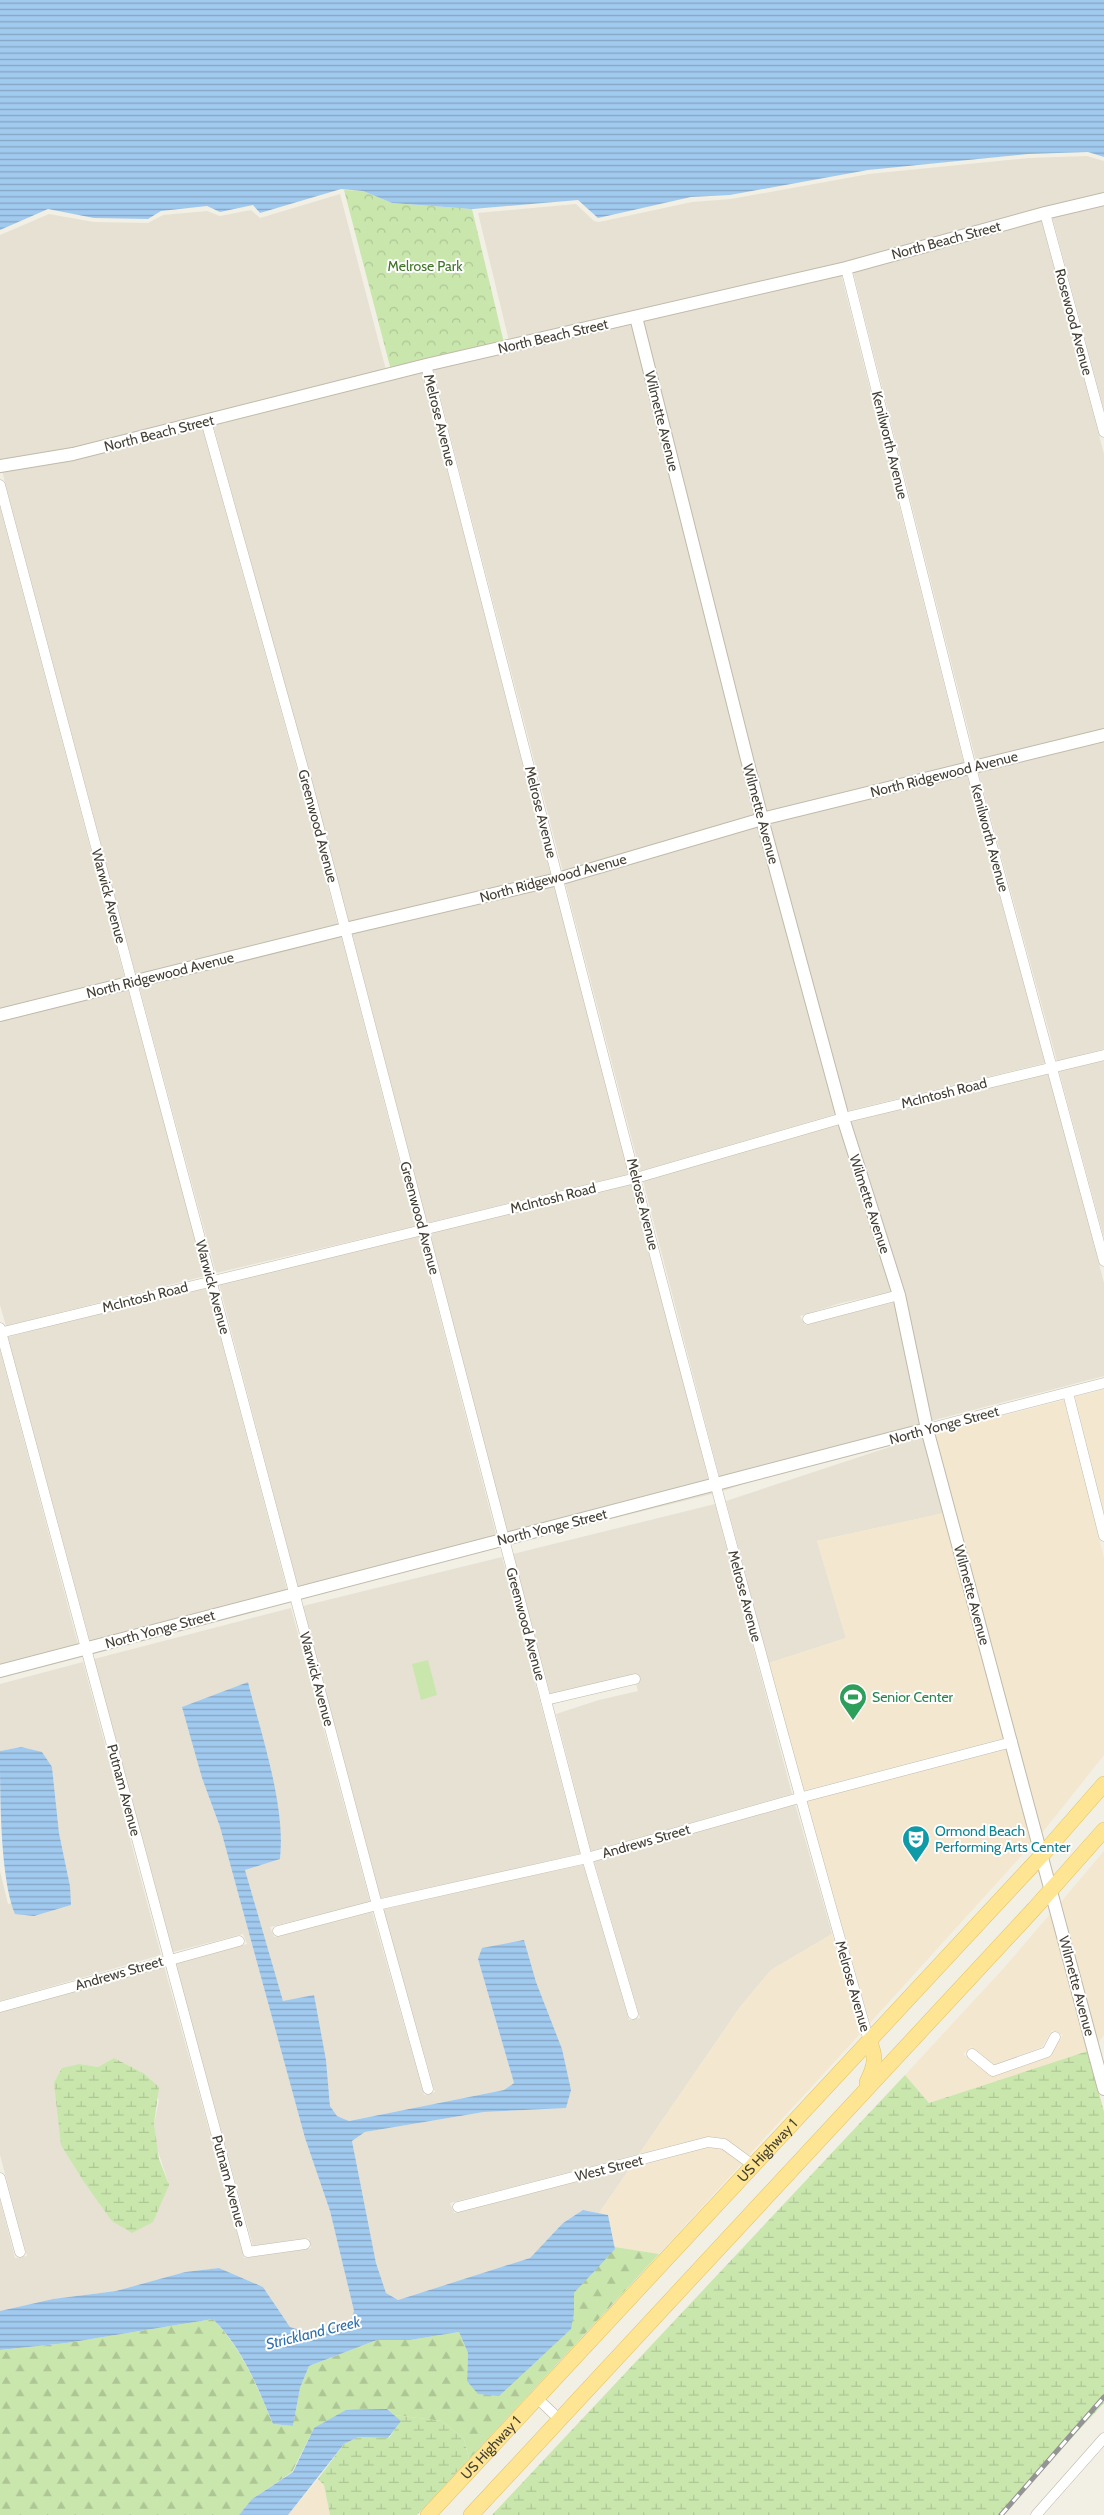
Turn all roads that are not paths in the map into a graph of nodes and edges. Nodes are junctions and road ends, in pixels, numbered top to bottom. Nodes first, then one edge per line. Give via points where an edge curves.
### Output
1 (1104, 199) edge
2 (1045, 213) junction
3 (846, 268) junction
4 (636, 318) junction
5 (426, 365) junction
6 (206, 421) junction
7 (1104, 432) edge
8 (0, 466) edge
9 (0, 485) edge
10 (1104, 735) edge
11 (971, 768) junction
12 (762, 818) junction
13 (558, 879) junction
14 (345, 929) junction
15 (132, 982) junction
16 (0, 1015) edge
17 (1104, 1055) edge
18 (1052, 1067) junction
19 (843, 1118) junction
20 (636, 1178) junction
21 (423, 1229) junction
22 (1104, 1260) edge
23 (212, 1280) junction
24 (899, 1295) junction
25 (808, 1319) dead end
26 (0, 1331) edge
27 (1104, 1384) edge
28 (1068, 1393) junction
29 (927, 1429) junction
30 (716, 1485) junction
31 (1102, 1517) edge
32 (1104, 1536) edge
33 (504, 1540) junction
34 (294, 1594) junction
35 (86, 1648) junction
36 (0, 1671) edge
37 (635, 1679) dead end
38 (546, 1700) junction
39 (1012, 1742) junction
40 (1104, 1784) edge
41 (799, 1798) junction
42 (1104, 1830) edge
43 (1042, 1854) junction
44 (587, 1858) junction
45 (1051, 1890) junction
46 (376, 1905) junction
47 (278, 1931) dead end
48 (239, 1941) dead end
49 (168, 1959) junction
50 (0, 2007) edge
51 (633, 2014) dead end
52 (1055, 2037) dead end
53 (869, 2041) junction
54 (972, 2054) dead end
55 (428, 2089) dead end
56 (1104, 2089) edge
57 (863, 2093) junction
58 (754, 2166) junction
59 (0, 2178) edge
60 (458, 2207) dead end
61 (304, 2244) dead end
62 (20, 2252) dead end
63 (537, 2398) junction
64 (559, 2420) junction
65 (1104, 2438) edge
66 (428, 2515) edge
67 (471, 2515) edge
68 (1036, 2515) edge

1 - 2 street, North Beach Street
2 - 3 street, North Beach Street
2 - 7 street, Rosewood Avenue
3 - 4 street, North Beach Street
3 - 11 street, Kenilworth Avenue
4 - 5 street, North Beach Street
4 - 12 street, Wilmette Avenue
5 - 6 street, North Beach Street
5 - 13 street, Melrose Avenue
6 - 8 street, North Beach Street via 74,454
6 - 14 street, Greenwood Avenue
9 - 15 street, Warwick Avenue
10 - 11 street, North Ridgewood Avenue
11 - 12 street, North Ridgewood Avenue
11 - 18 street, Kenilworth Avenue
12 - 13 street, North Ridgewood Avenue
12 - 19 street, Wilmette Avenue
13 - 14 street, North Ridgewood Avenue
13 - 20 street, Melrose Avenue
14 - 15 street, North Ridgewood Avenue
14 - 21 street, Greenwood Avenue
15 - 16 street, North Ridgewood Avenue
15 - 23 street, Warwick Avenue
17 - 18 street, McIntosh Road
18 - 19 street, McIntosh Road
18 - 22 street, Kenilworth Avenue
19 - 20 street, McIntosh Road
19 - 24 street, Wilmette Avenue
20 - 21 street, McIntosh Road
20 - 30 street, Melrose Avenue
21 - 23 street, McIntosh Road
21 - 33 street, Greenwood Avenue
23 - 26 street, McIntosh Road
23 - 34 street, Warwick Avenue
24 - 25 street
24 - 29 street, Wilmette Avenue
26 - 35 street, Putnam Avenue
27 - 28 street, North Yonge Street
28 - 29 street, North Yonge Street
28 - 31 street
29 - 30 street, North Yonge Street
29 - 39 street, Wilmette Avenue
30 - 33 street, North Yonge Street
30 - 41 street, Melrose Avenue
31 - 32 street
33 - 34 street, North Yonge Street
33 - 38 street, Greenwood Avenue
34 - 35 street, North Yonge Street
34 - 46 street, Warwick Avenue
35 - 36 street, North Yonge Street
35 - 49 street, Putnam Avenue
37 - 38 street
38 - 44 street, Greenwood Avenue
39 - 41 street, Andrews Street
39 - 43 street, Wilmette Avenue
40 - 43 main road, US Highway 1
41 - 44 street, Andrews Street
41 - 53 street, Melrose Avenue
42 - 45 main road
43 - 45 street, Wilmette Avenue
43 - 53 main road, US Highway 1
44 - 46 street, Andrews Street
44 - 51 street, Greenwood Avenue
45 - 56 street, Wilmette Avenue
45 - 57 main road
46 - 47 street, Andrews Street
46 - 55 street, Warwick Avenue
48 - 49 street, Andrews Street
49 - 50 street, Andrews Street
49 - 61 street, Putnam Avenue via 248,2252
52 - 54 street via 1047,2052 993,2071
53 - 57 main road via 875,2054 875,2065
53 - 58 main road, US Highway 1
57 - 64 main road
58 - 60 street, West Street via 724,2144 708,2142
58 - 63 main road, US Highway 1
59 - 62 street
63 - 64 street
63 - 66 main road, US Highway 1
64 - 67 main road
65 - 68 street

